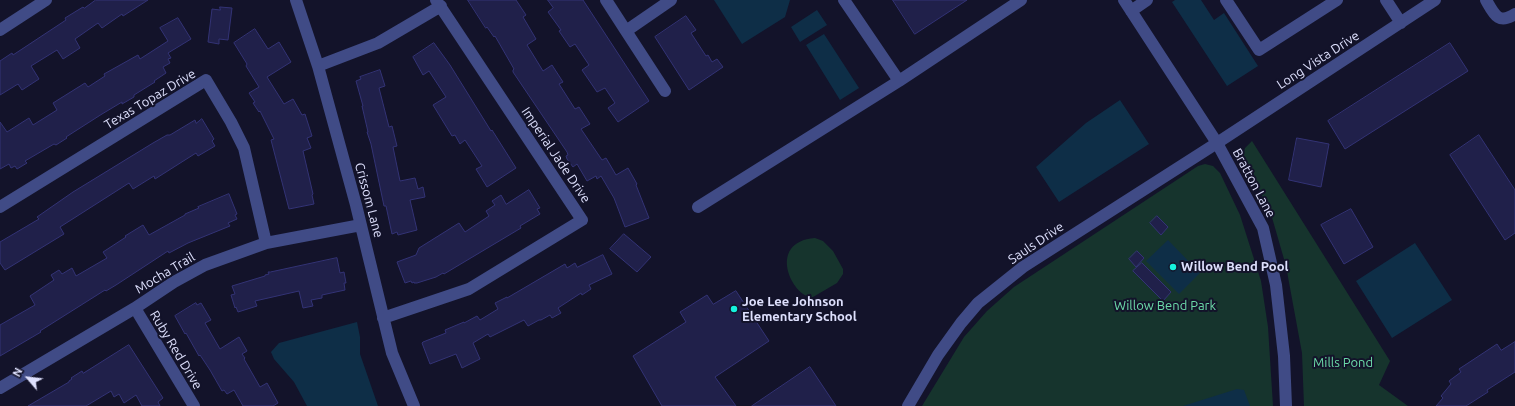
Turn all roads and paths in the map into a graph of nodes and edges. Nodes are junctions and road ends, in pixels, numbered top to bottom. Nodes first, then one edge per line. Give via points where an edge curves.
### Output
1 (46, 0) edge
2 (296, 0) edge
3 (606, 0) edge
4 (671, 0) edge
5 (844, 0) edge
6 (1021, 0) edge
7 (1124, 0) edge
8 (1147, 0) edge
9 (1226, 0) edge
10 (1337, 0) edge
11 (1386, 0) edge
12 (1435, 0) edge
13 (1486, 0) edge
14 (438, 3) edge
15 (1131, 11) junction
16 (1515, 14) edge
17 (1401, 23) junction
18 (0, 30) edge
19 (626, 31) junction
20 (318, 66) junction
21 (898, 81) junction
22 (665, 91) dead end
23 (1217, 143) junction
24 (0, 207) edge
25 (698, 207) dead end
26 (361, 225) junction
27 (266, 243) junction
28 (135, 308) junction
29 (383, 318) junction
30 (0, 388) edge
31 (194, 406) edge
32 (414, 406) edge
33 (908, 406) edge
34 (1286, 406) edge

1 - 18 street
2 - 20 street, Crissom Lane
3 - 19 street
4 - 19 street
5 - 21 street
6 - 21 street
7 - 15 street, Bratton Lane
8 - 15 street
9 - 10 street via 1259,50
11 - 17 street
12 - 17 street, Long Vista Drive
13 - 16 street via 1498,18 1509,18
14 - 20 street via 378,42
14 - 29 street, Imperial Jade Drive via 582,220 469,289
15 - 23 street, Bratton Lane
17 - 23 street, Long Vista Drive
19 - 22 street
20 - 26 street, Crissom Lane
21 - 25 street
23 - 33 street, Sauls Drive via 1023,267 978,303 960,323 938,355
23 - 34 street, Bratton Lane via 1263,228 1276,285 1284,356
24 - 27 street, Texas Topaz Drive via 206,80 244,148
26 - 27 street, Mocha Trail
26 - 29 street, Crissom Lane
27 - 28 street, Mocha Trail via 205,265
28 - 30 street, Mocha Trail
28 - 31 street, Ruby Red Drive
29 - 32 street, Crissom Lane via 392,353

